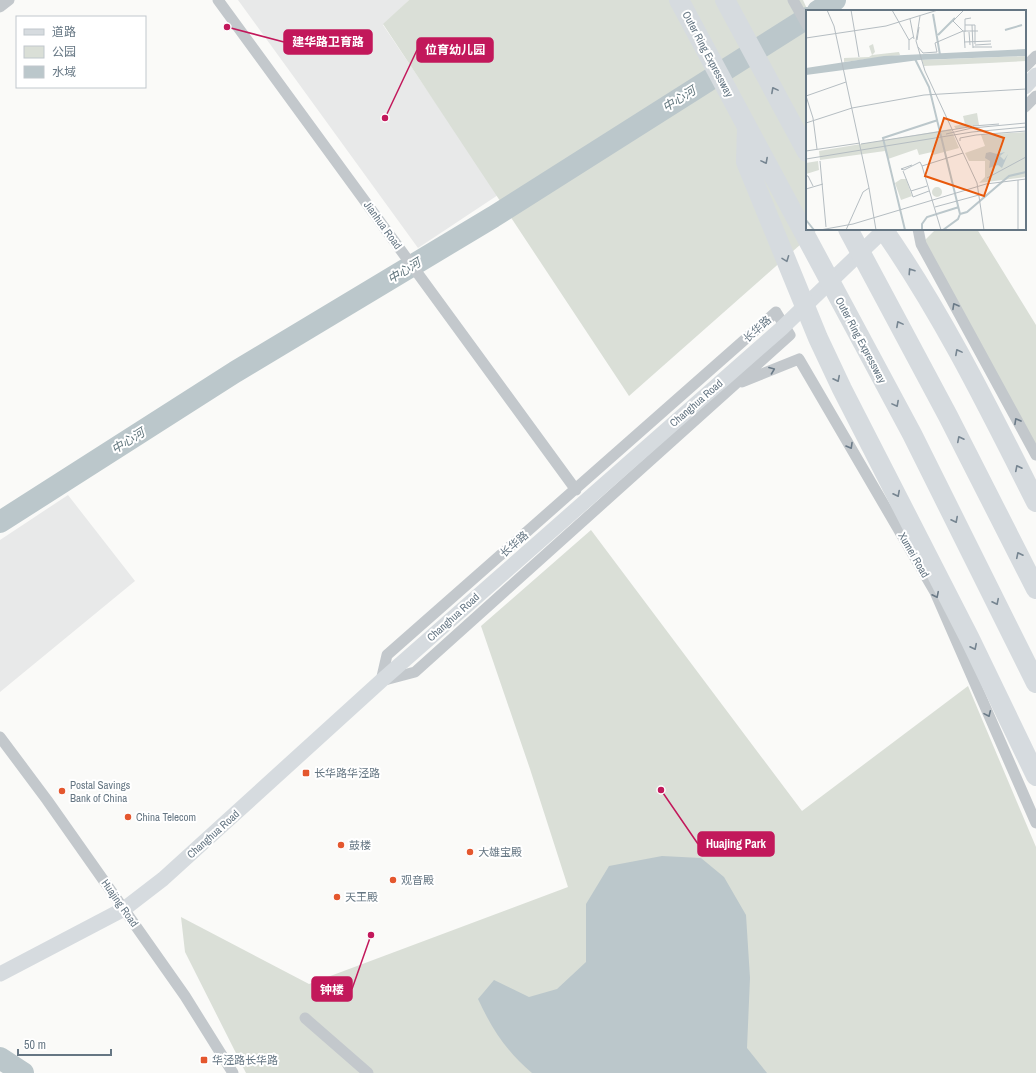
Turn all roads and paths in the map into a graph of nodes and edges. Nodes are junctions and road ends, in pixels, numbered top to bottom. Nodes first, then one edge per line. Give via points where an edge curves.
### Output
1 (9, 0) edge
2 (218, 0) edge
3 (679, 0) edge
4 (725, 0) edge
5 (793, 0) edge
6 (0, 7) edge
7 (806, 23) edge
8 (1036, 56) edge
9 (1026, 66) edge
10 (1036, 75) edge
11 (1026, 86) edge
12 (1036, 96) edge
13 (1026, 106) edge
14 (784, 109) junction
15 (806, 123) edge
16 (747, 127) junction
17 (806, 150) edge
18 (849, 230) edge
19 (883, 230) edge
20 (885, 230) edge
21 (918, 230) edge
22 (736, 384) junction
23 (1036, 455) edge
24 (576, 490) junction
25 (1036, 502) edge
26 (1036, 589) edge
27 (381, 681) junction
28 (1036, 683) edge
29 (0, 737) edge
30 (1036, 776) edge
31 (1036, 823) edge
32 (124, 909) junction
33 (0, 974) edge
34 (305, 1018) dead end
35 (233, 1073) edge
36 (368, 1073) edge

1 - 6 street
2 - 24 street, Jianhua Road
3 - 16 highway, Outer Ring Expressway
14 -> 4 highway
5 - 7 street
8 - 9 street
10 - 11 street
12 - 13 street
14 - 15 highway
14 - 17 highway
16 -> 28 highway, Outer Ring Expressway via 912,434
16 -> 30 highway via 746,162 818,338 964,625
26 -> 18 highway via 948,416
19 - 27 street, Changhua Road via 782,328 572,510
25 -> 20 highway via 946,328
23 -> 21 street via 921,244
22 - 24 street, 长华路 via 790,335 776,312
22 - 27 street, 长华路 via 415,672
22 -> 31 street, Xumei Road via 799,359 935,592
24 - 27 street, 长华路 via 387,655
27 - 32 street, Changhua Road via 163,879
29 - 32 street, Huajing Road
32 - 33 street, Changhua Road
32 - 35 street, Huajing Road via 185,996
34 - 36 street

